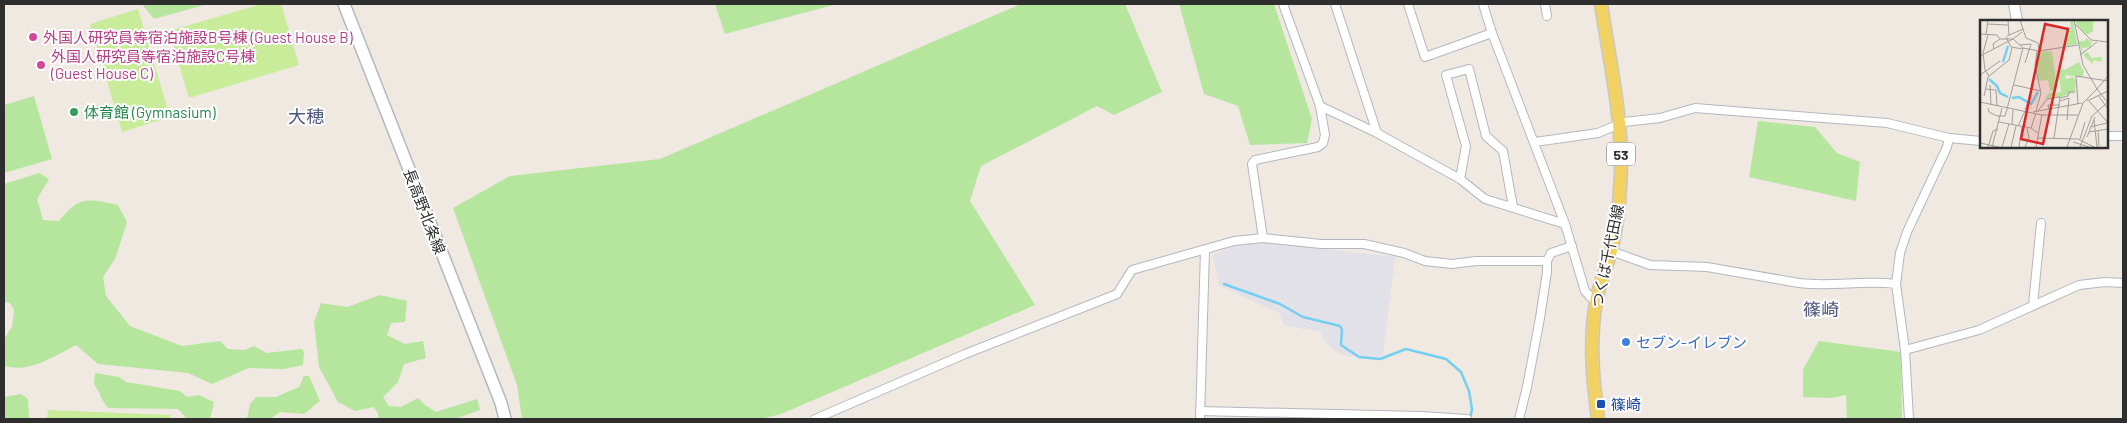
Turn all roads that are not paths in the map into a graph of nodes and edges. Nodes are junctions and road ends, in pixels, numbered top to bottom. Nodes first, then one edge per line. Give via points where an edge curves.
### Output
1 (344, 4) edge
2 (1283, 4) edge
3 (1335, 4) edge
4 (1408, 4) edge
5 (1483, 4) edge
6 (1545, 4) edge
7 (1601, 4) edge
8 (2014, 4) edge
9 (1548, 16) dead end
10 (2017, 20) edge
11 (1492, 33) junction
12 (1320, 106) junction
13 (1619, 124) junction
14 (1377, 133) junction
15 (2107, 136) edge
16 (2123, 136) edge
17 (1949, 138) junction
18 (1980, 141) edge
19 (1535, 142) junction
20 (1460, 179) junction
21 (1512, 207) junction
22 (2041, 223) dead end
23 (1565, 224) junction
24 (1263, 238) junction
25 (1572, 246) junction
26 (1204, 250) junction
27 (1611, 251) junction
28 (1547, 262) junction
29 (1896, 284) junction
30 (2123, 284) edge
31 (1596, 303) junction
32 (2033, 305) junction
33 (1905, 350) junction
34 (1200, 415) edge
35 (505, 419) edge
36 (815, 419) edge
37 (1467, 419) edge
38 (1519, 419) edge
39 (1598, 419) edge
40 (1909, 419) edge

1 - 35 main road, 長高野北条線
2 - 12 street
3 - 14 street
4 - 11 street via 1425,57
5 - 11 street
6 - 9 street
7 - 13 main road, つくば千代田線 / 53
8 - 10 street
11 - 19 street
12 - 14 street
12 - 24 street via 1325,135 1323,143 1318,147 1255,160 1252,164
13 - 17 street via 1660,118 1695,108 1887,123
13 - 19 street via 1598,132
13 - 27 main road, つくば千代田線 / 53 via 1620,186
14 - 20 street
15 - 16 street
17 - 18 street
17 - 29 street via 1907,232
19 - 23 street
20 - 21 street via 1485,199
20 - 21 street via 1466,146 1446,76 1469,69 1486,136 1503,151
21 - 23 street
22 - 32 street
23 - 25 street
24 - 26 street via 1234,241
24 - 28 street via 1321,244 1364,244 1425,261 1452,264
25 - 28 street via 1551,253
25 - 31 street via 1585,292
26 - 34 street
26 - 36 street via 1132,270 1116,294 974,350
27 - 29 street via 1650,265 1707,267 1812,285
27 - 31 main road, つくば千代田線 / 53
28 - 38 street via 1548,272
29 - 33 street
30 - 32 street via 2079,285
31 - 39 main road, つくば千代田線 / 53 via 1592,351
32 - 33 street via 1979,330
33 - 40 street
34 - 37 street

